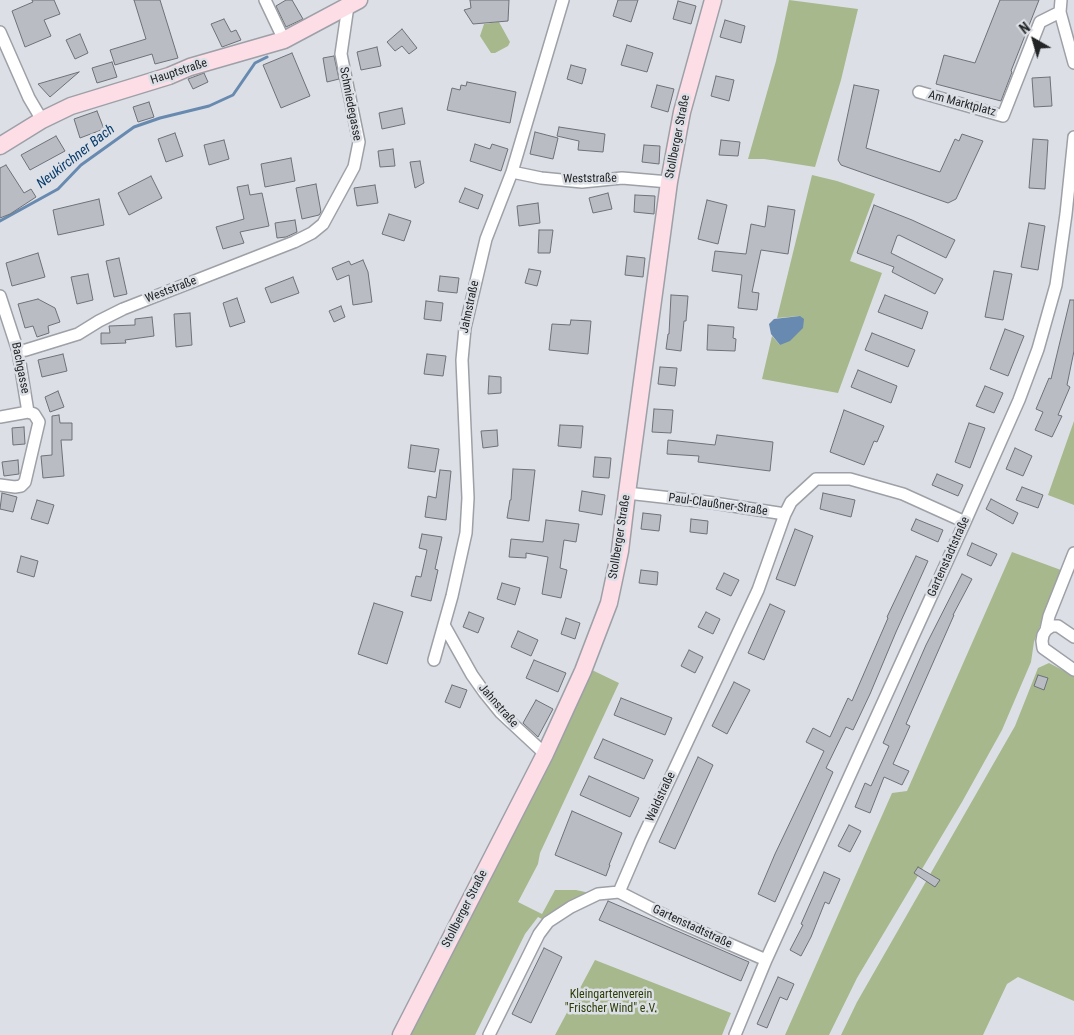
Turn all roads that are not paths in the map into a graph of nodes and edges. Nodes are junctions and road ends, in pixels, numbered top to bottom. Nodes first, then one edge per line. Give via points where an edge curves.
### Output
1 (265, 0) edge
2 (562, 0) edge
3 (713, 0) edge
4 (1061, 0) edge
5 (353, 3) edge
6 (1060, 12) junction
7 (0, 32) edge
8 (284, 40) junction
9 (1074, 64) edge
10 (919, 92) dead end
11 (42, 120) junction
12 (1074, 137) edge
13 (0, 146) edge
14 (512, 172) junction
15 (669, 182) junction
16 (323, 224) joint
17 (0, 296) edge
18 (18, 350) junction
19 (28, 412) junction
20 (0, 416) edge
21 (0, 485) edge
22 (626, 492) junction
23 (785, 514) junction
24 (965, 522) junction
25 (1074, 553) edge
26 (444, 625) junction
27 (1046, 630) junction
28 (1074, 637) edge
29 (434, 660) dead end
30 (1074, 670) edge
31 (545, 754) junction
32 (619, 892) junction
33 (766, 960) junction
34 (401, 1035) edge
35 (489, 1035) edge
36 (735, 1035) edge

1 - 8 street
2 - 14 street, Jahnstraße
3 - 15 main road, Stollberger Straße via 682,112
4 - 6 street
5 - 8 main road, Hauptstraße
5 - 16 street, Schmiedegasse via 341,54 359,142 354,167
6 - 9 street
6 - 10 street, Am Marktplatz via 1040,22 1003,116
7 - 11 street via 28,98
8 - 11 main road, Hauptstraße via 71,106
11 - 13 main road, Hauptstraße
12 - 24 street, Gartenstadtstraße via 1056,285 1041,340 1019,400
14 - 15 street, Weststraße via 582,182 622,178
14 - 26 street, Jahnstraße via 486,240 464,328 466,533
15 - 22 main road, Stollberger Straße
16 - 18 street, Weststraße via 294,242 123,309 78,334
17 - 18 street, Bachgasse
18 - 19 street, Bachgasse
19 - 20 street, Bachgasse
19 - 21 street, Bachgasse via 34,414 39,422 25,482 15,487
22 - 23 street, Paul-Claußner-Straße
22 - 31 main road, Stollberger Straße via 620,551 609,603 583,671
23 - 24 street, Paul-Claußner-Straße via 791,502 816,479 850,479 903,494
23 - 32 street, Waldstraße via 758,590
24 - 33 street, Gartenstadtstraße
25 - 27 street
26 - 29 street, Jahnstraße
26 - 31 street, Jahnstraße via 484,692 501,713
27 - 28 street via 1058,626
27 - 30 street via 1043,648
31 - 34 main road, Stollberger Straße
32 - 33 street, Gartenstadtstraße
32 - 35 street via 598,894 548,922
33 - 36 street, Gartenstadtstraße

